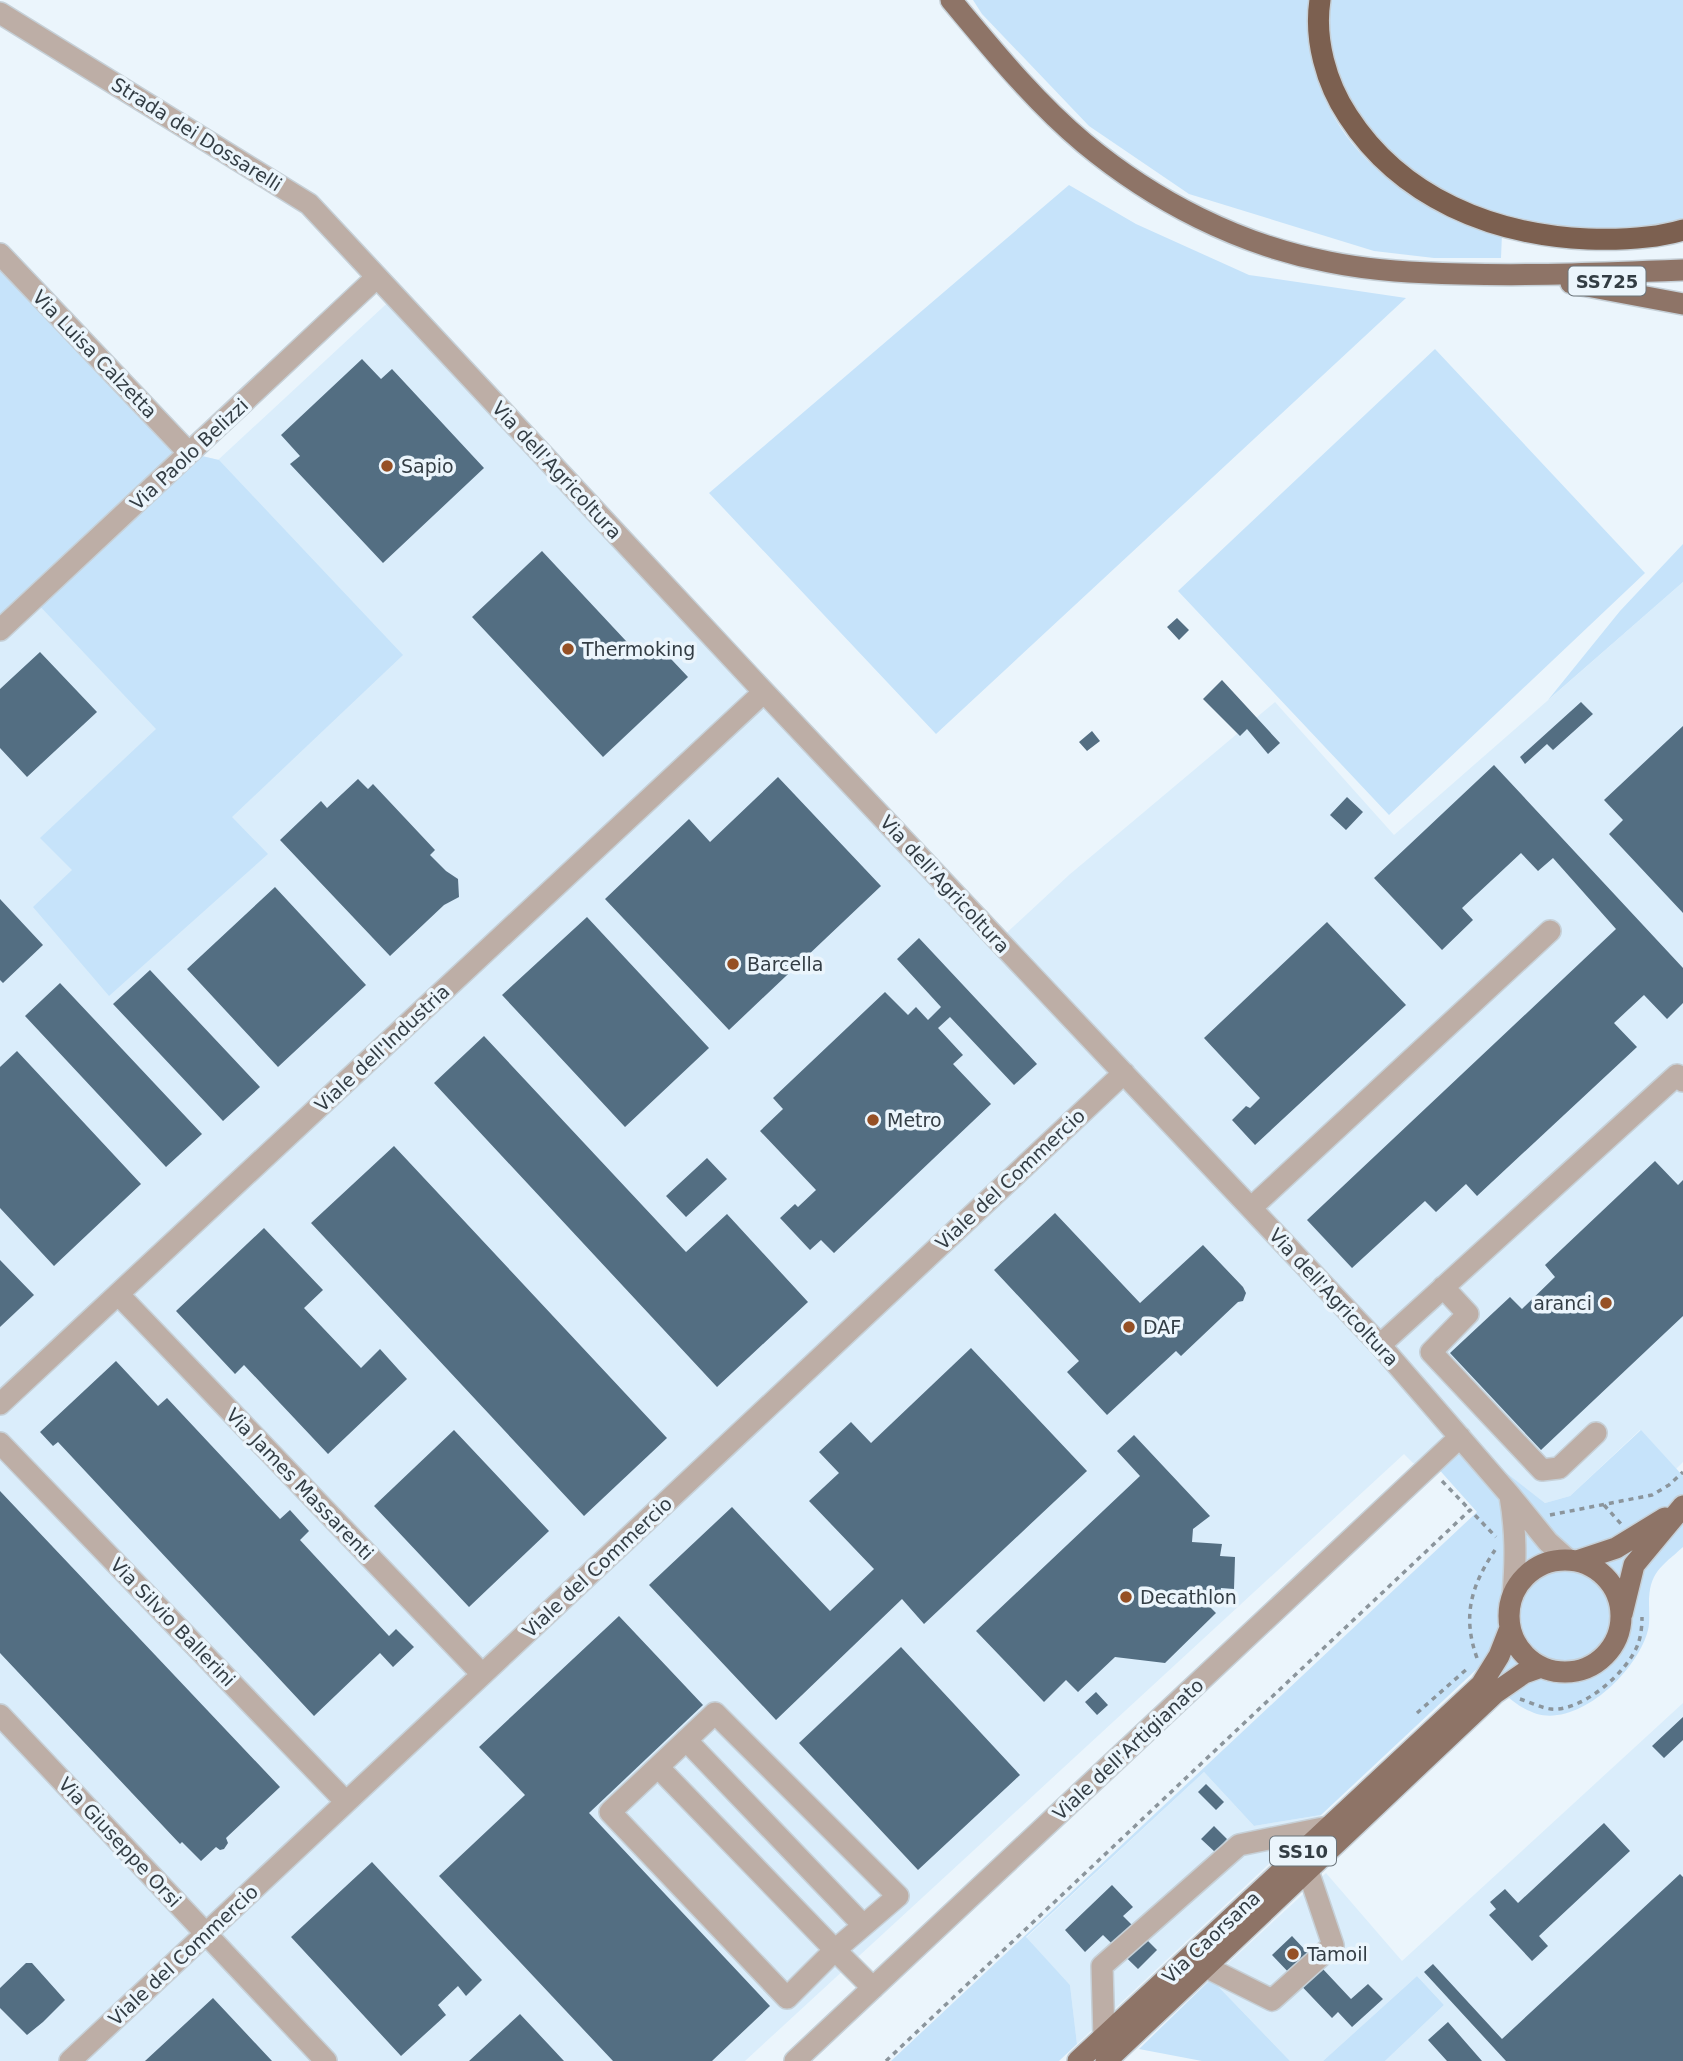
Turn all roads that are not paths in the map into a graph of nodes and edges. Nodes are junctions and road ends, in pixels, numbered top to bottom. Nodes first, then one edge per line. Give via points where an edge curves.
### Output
1 (951, 0) edge
2 (1320, 0) edge
3 (0, 13) edge
4 (1683, 230) edge
5 (0, 254) edge
6 (1683, 270) edge
7 (1531, 276) junction
8 (377, 277) junction
9 (1683, 285) edge
10 (1683, 304) edge
11 (190, 453) junction
12 (0, 630) edge
13 (764, 692) junction
14 (1550, 931) dead end
15 (1124, 1073) junction
16 (1683, 1081) edge
17 (1251, 1208) junction
18 (1443, 1287) junction
19 (118, 1294) junction
20 (1380, 1345) junction
21 (0, 1404) edge
22 (1596, 1433) dead end
23 (1460, 1437) junction
24 (0, 1443) edge
25 (1509, 1494) junction
26 (1681, 1508) edge
27 (1572, 1560) junction
28 (1513, 1595) junction
29 (1621, 1616) junction
30 (1510, 1628) junction
31 (1541, 1667) junction
32 (482, 1674) junction
33 (0, 1715) edge
34 (686, 1740) junction
35 (658, 1767) junction
36 (346, 1802) junction
37 (1328, 1827) junction
38 (1308, 1871) junction
39 (863, 1926) junction
40 (206, 1933) junction
41 (835, 1950) junction
42 (1206, 1966) junction
43 (873, 1988) junction
44 (1113, 2053) edge
45 (70, 2061) edge
46 (326, 2061) edge
47 (795, 2061) edge
48 (1079, 2061) edge

1 - 7 main road via 1076,136 1140,184 1200,218 1284,250 1354,267
2 - 4 highway via 1322,52 1342,108 1392,168 1441,202 1514,230 1569,238 1624,239
3 - 8 street, Strada dei Dossarelli via 309,204
5 - 11 street, Via Luisa Calzetta
6 - 7 main road
7 - 9 main road, SS725
7 - 10 main road
8 - 11 street, Via Paolo Belizzi
8 - 13 street, Via dell'Agricoltura
11 - 12 street, Via Paolo Belizzi
13 - 15 street, Via dell'Agricoltura
13 - 19 street, Viale dell'Industria
14 - 17 street
15 - 17 street, Via dell'Agricoltura
15 - 32 street, Viale del Commercio
16 - 18 street via 1677,1075
17 - 20 street, Via dell'Agricoltura
18 - 20 street
18 - 22 street via 1468,1314 1431,1352 1542,1470 1559,1468
19 - 21 street, Viale dell'Industria
19 - 32 street, Via James Massarenti
20 - 23 street, Via dell'Agricoltura
23 - 25 street, Via dell'Agricoltura
23 - 43 street, Viale dell'Artigianato
24 - 36 street, Via Silvio Ballerini
25 - 27 street, Via dell'Agricoltura via 1548,1542
25 - 28 street via 1515,1524
26 - 27 main road via 1616,1548
26 - 29 main road via 1634,1565
27 - 28 main road via 1550,1561 1534,1568
27 - 29 main road via 1595,1568 1609,1580
28 - 30 main road
29 - 31 main road via 1611,1648 1599,1660 1568,1672
30 - 31 main road via 1516,1644
30 - 37 main road, Via Caorsana / SS10 via 1481,1685
31 - 38 main road, Via Caorsana / SS10 via 1494,1693
32 - 36 street, Viale del Commercio
33 - 40 street, Via Giuseppe Orsi
34 - 35 street
34 - 39 street
34 - 39 street via 715,1713 898,1896
35 - 41 street
35 - 41 street via 610,1812 787,1998
36 - 40 street, Viale del Commercio
37 - 44 main road, Via Caorsana / SS10
37 - 44 street via 1238,1845 1102,1966
38 - 42 main road, Via Caorsana / SS10
38 - 42 street via 1333,1945 1272,2000
39 - 41 street
40 - 45 street, Viale del Commercio
40 - 46 street, Via Giuseppe Orsi
41 - 43 street
42 - 44 main road, Via Caorsana / SS10
43 - 47 street, Viale dell'Artigianato
44 - 48 main road, Via Caorsana / SS10

